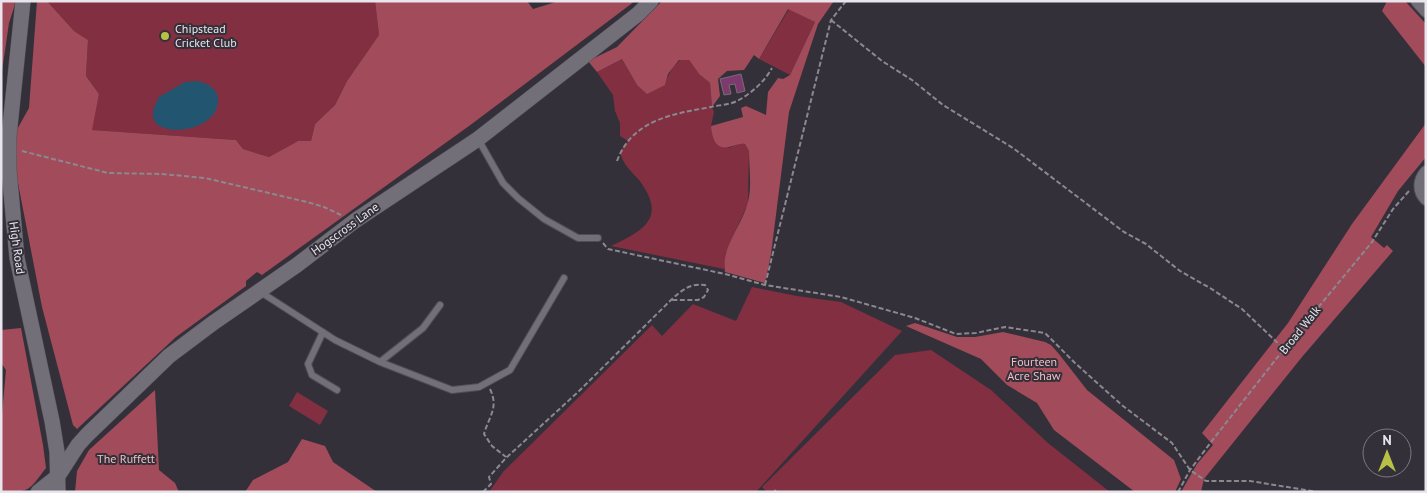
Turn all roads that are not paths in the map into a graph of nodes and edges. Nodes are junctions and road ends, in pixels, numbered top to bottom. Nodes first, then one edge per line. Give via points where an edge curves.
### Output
1 (23, 1) edge
2 (651, 1) edge
3 (1417, 1) edge
4 (1426, 11) edge
5 (478, 139) junction
6 (1423, 175) edge
7 (1426, 199) edge
8 (598, 238) road end
9 (564, 278) dead end
10 (258, 290) junction
11 (440, 305) dead end
12 (323, 332) junction
13 (380, 362) junction
14 (338, 390) dead end
15 (54, 437) junction
16 (78, 445) junction
17 (58, 476) junction
18 (38, 492) edge
19 (58, 492) edge

1 - 15 street, High Road via 8,136 9,170 17,258
2 - 5 street, Hogscross Lane
3 - 4 street
5 - 8 lane via 503,183 518,198 544,219 578,238
5 - 10 street, Hogscross Lane
6 - 7 street via 1420,186
9 - 13 lane via 510,370 479,387 452,390
10 - 12 lane
10 - 16 street, Hogscross Lane via 169,356
11 - 13 lane via 423,328
12 - 13 lane
12 - 14 lane via 308,364 312,376
15 - 16 street
15 - 17 street, High Road
16 - 17 street, Hogscross Lane
17 - 18 street
17 - 19 street, High Road

